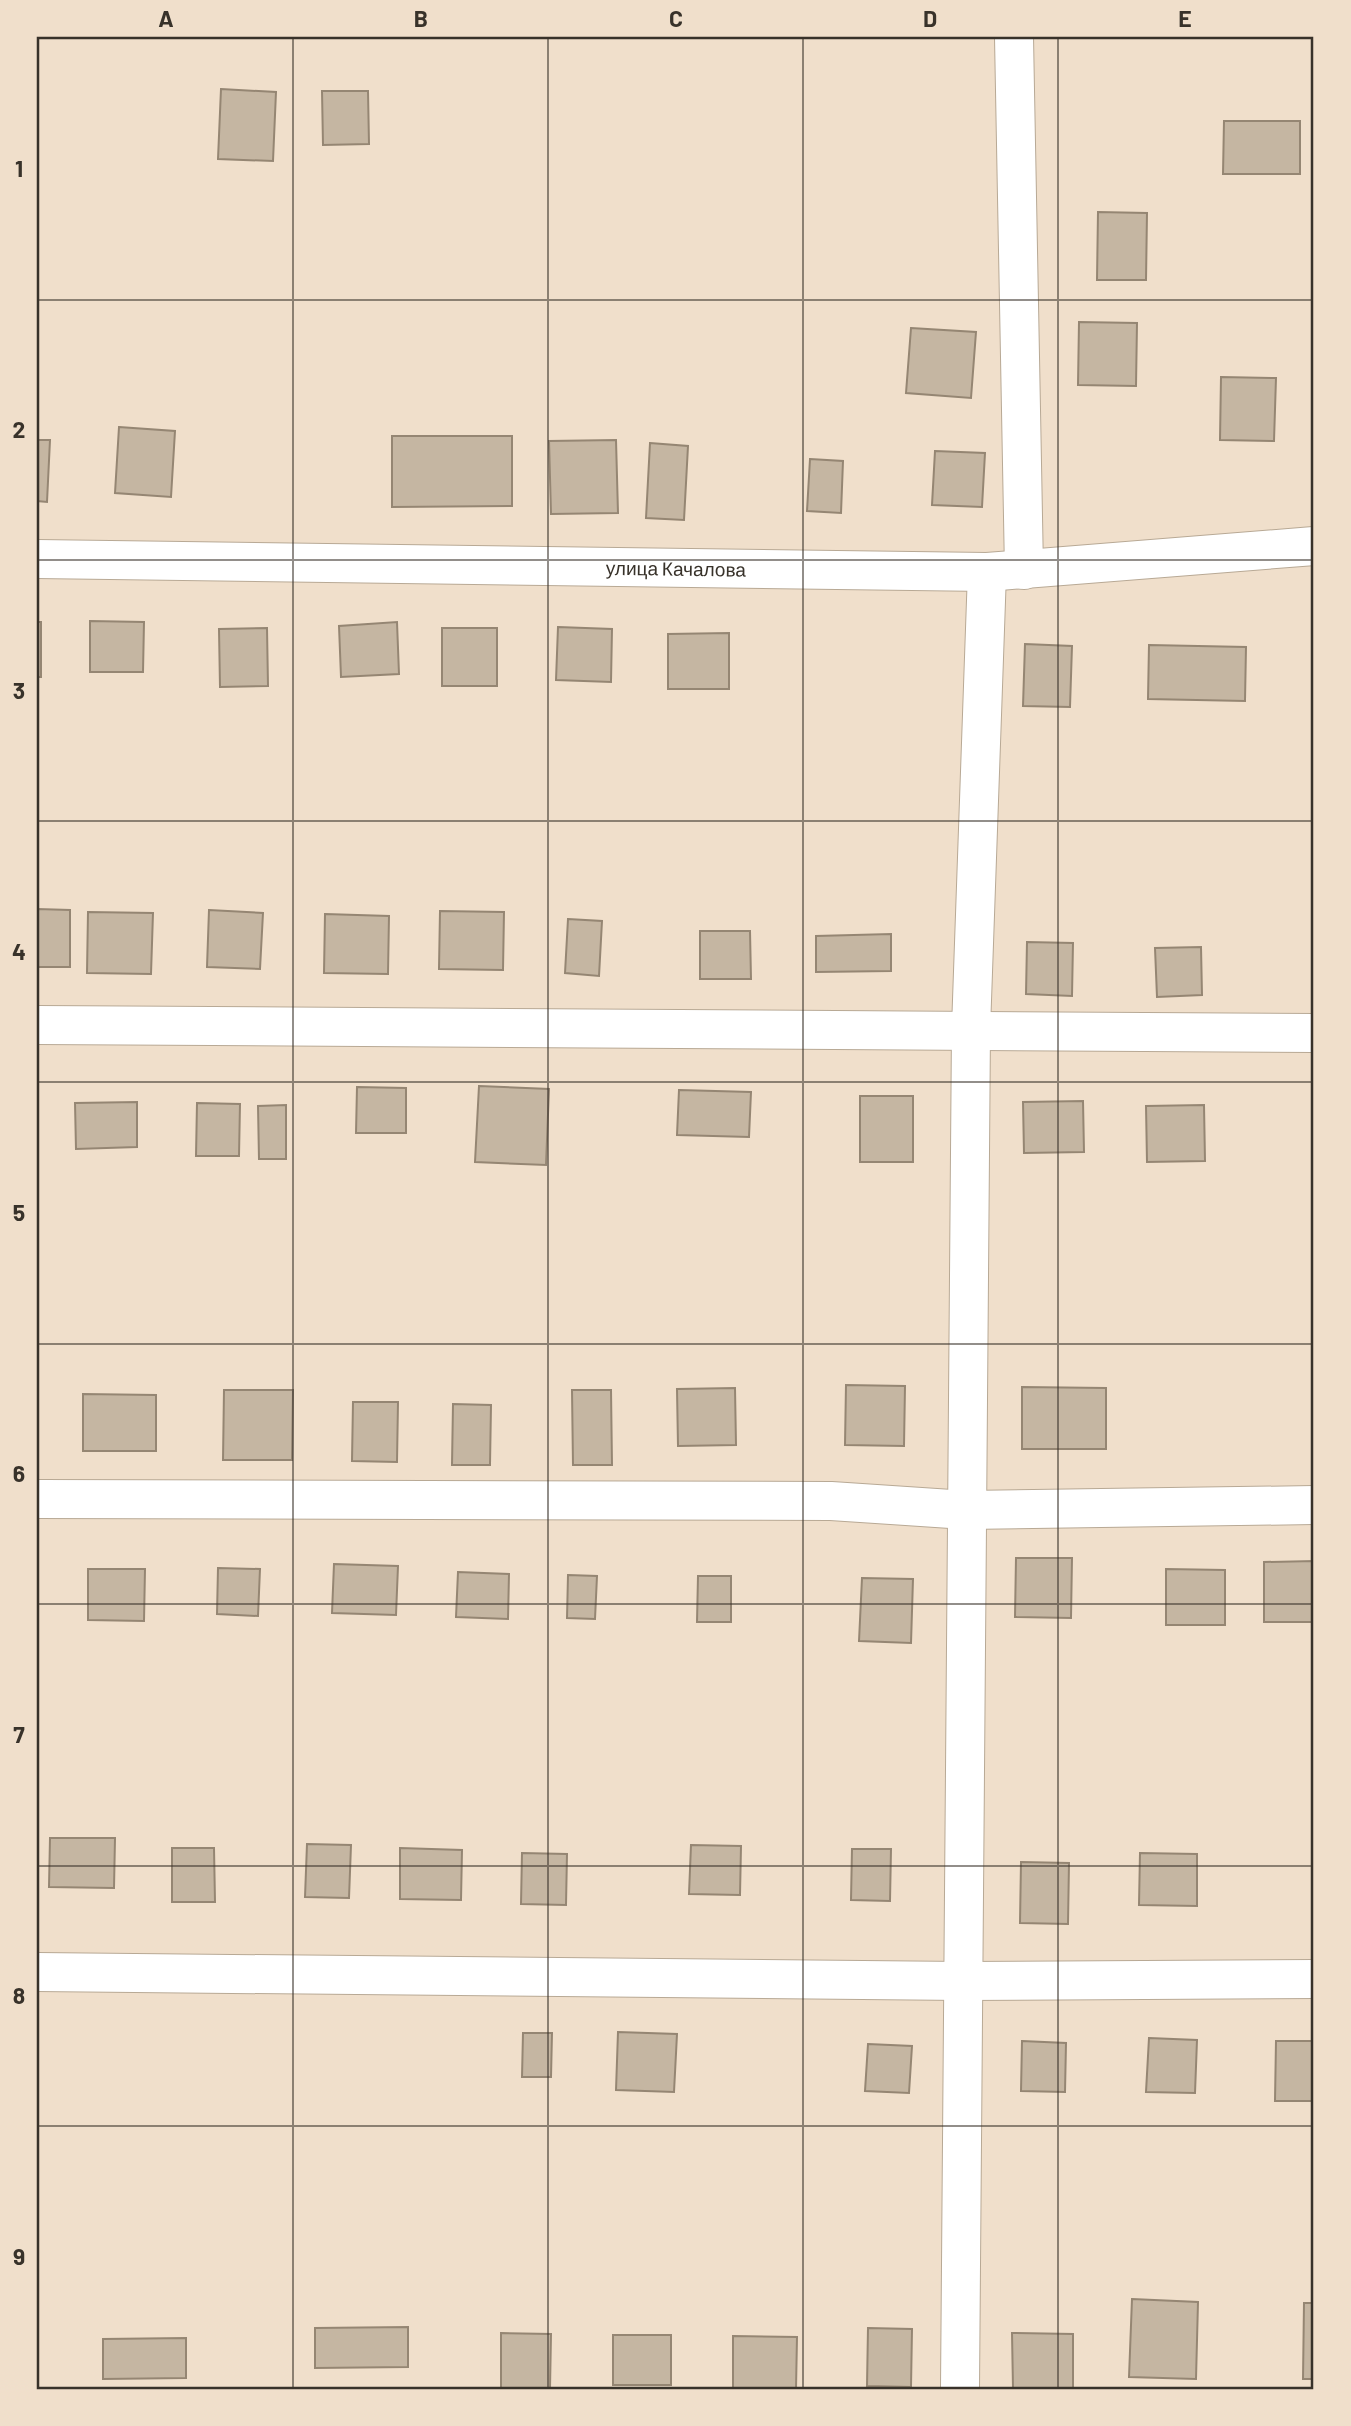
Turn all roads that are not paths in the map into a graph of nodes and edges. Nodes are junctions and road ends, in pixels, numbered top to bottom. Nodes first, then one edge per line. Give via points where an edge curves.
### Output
1 (1014, 37) edge
2 (1314, 547) edge
3 (37, 559) edge
4 (1005, 571) junction
5 (37, 1025) edge
6 (971, 1029) junction
7 (1314, 1033) edge
8 (37, 1499) edge
9 (1314, 1505) edge
10 (966, 1510) junction
11 (37, 1972) edge
12 (1314, 1979) edge
13 (962, 1981) junction
14 (960, 2389) edge

1 - 4 street
2 - 4 street, улица Качалова
3 - 4 street, улица Качалова
4 - 6 street
5 - 6 street
6 - 7 street
6 - 10 street
8 - 10 street via 831,1502
9 - 10 street
10 - 13 street
11 - 13 street
12 - 13 street
13 - 14 street

